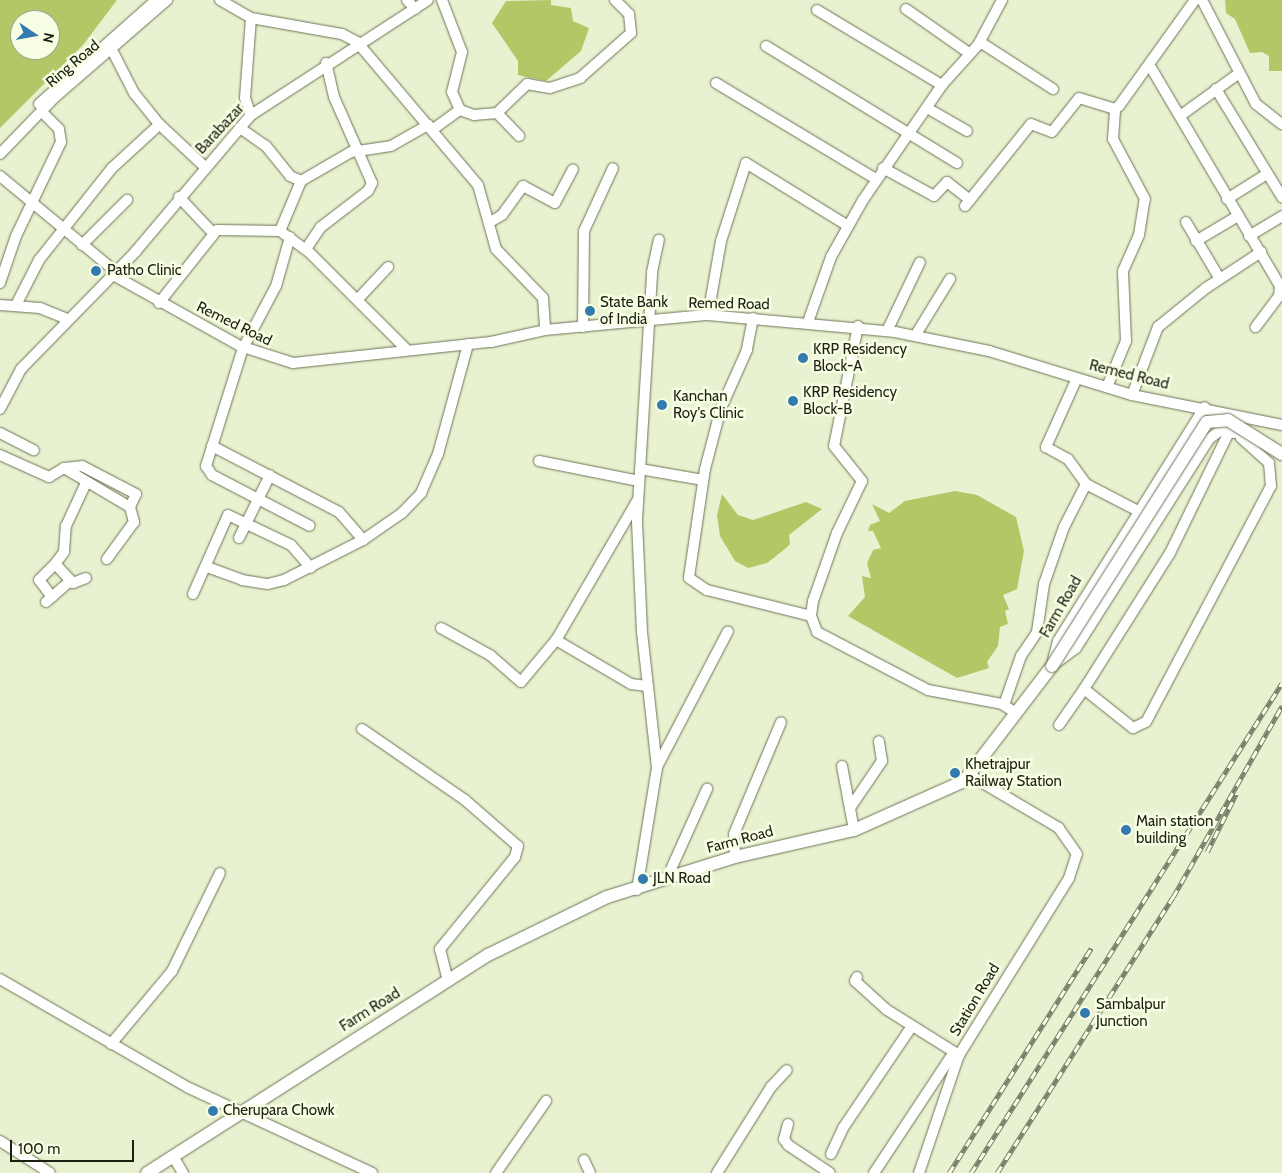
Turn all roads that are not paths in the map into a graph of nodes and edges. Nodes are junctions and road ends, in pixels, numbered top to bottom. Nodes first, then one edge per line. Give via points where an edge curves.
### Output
1 (156, 0) edge
2 (168, 0) edge
3 (220, 0) edge
4 (407, 0) edge
5 (428, 0) edge
6 (442, 0) edge
7 (615, 0) edge
8 (1002, 0) edge
9 (1195, 0) edge
10 (1202, 0) edge
11 (415, 9) junction
12 (817, 10) dead end
13 (906, 10) dead end
14 (146, 15) junction
15 (250, 18) junction
16 (357, 42) junction
17 (980, 42) junction
18 (766, 46) dead end
19 (112, 50) junction
20 (969, 53) junction
21 (326, 63) junction
22 (1150, 66) junction
23 (1238, 74) junction
24 (716, 83) dead end
25 (942, 85) junction
26 (1053, 89) dead end
27 (1216, 89) junction
28 (927, 108) junction
29 (1115, 109) junction
30 (460, 110) junction
31 (41, 111) junction
32 (497, 113) junction
33 (251, 115) junction
34 (1180, 116) junction
35 (1282, 124) edge
36 (159, 125) junction
37 (240, 128) junction
38 (430, 128) junction
39 (967, 131) dead end
40 (909, 132) junction
41 (519, 136) dead end
42 (0, 144) edge
43 (358, 150) junction
44 (0, 154) edge
45 (957, 163) dead end
46 (205, 167) junction
47 (613, 168) dead end
48 (883, 168) junction
49 (573, 169) dead end
50 (1267, 174) junction
51 (0, 176) edge
52 (876, 179) junction
53 (301, 181) junction
54 (179, 197) junction
55 (1282, 197) edge
56 (1228, 199) junction
57 (127, 200) dead end
58 (31, 201) junction
59 (1238, 216) junction
60 (1282, 216) edge
61 (490, 222) junction
62 (1186, 222) dead end
63 (848, 226) junction
64 (64, 230) junction
65 (280, 231) junction
66 (213, 233) junction
67 (1249, 236) junction
68 (290, 237) junction
69 (659, 240) dead end
70 (1196, 241) junction
71 (82, 245) junction
72 (306, 249) junction
73 (1261, 252) junction
74 (920, 262) dead end
75 (388, 266) dead end
76 (115, 274) junction
77 (950, 279) dead end
78 (1220, 279) junction
79 (0, 283) edge
80 (358, 299) junction
81 (160, 303) junction
82 (0, 305) edge
83 (16, 305) junction
84 (708, 315) junction
85 (753, 318) junction
86 (69, 320) junction
87 (648, 321) junction
88 (808, 322) junction
89 (858, 326) junction
90 (583, 327) junction
91 (1256, 328) dead end
92 (545, 330) junction
93 (887, 331) junction
94 (915, 336) junction
95 (468, 344) junction
96 (243, 348) junction
97 (407, 350) junction
98 (1077, 378) junction
99 (1107, 387) junction
100 (1132, 395) junction
101 (1205, 407) junction
102 (0, 409) edge
103 (1255, 420) junction
104 (1282, 425) edge
105 (0, 432) edge
106 (1229, 432) junction
107 (1241, 438) junction
108 (212, 446) junction
109 (34, 450) dead end
110 (1282, 454) edge
111 (0, 455) edge
112 (539, 461) dead end
113 (64, 468) junction
114 (640, 469) junction
115 (270, 475) junction
116 (703, 480) junction
117 (639, 481) junction
118 (86, 483) junction
119 (1086, 484) junction
120 (638, 500) junction
121 (258, 501) junction
122 (130, 507) junction
123 (1138, 511) junction
124 (248, 523) junction
125 (310, 526) dead end
126 (239, 538) dead end
127 (363, 540) junction
128 (107, 559) dead end
129 (55, 564) junction
130 (207, 567) junction
131 (311, 568) junction
132 (86, 578) dead end
133 (70, 581) junction
134 (193, 594) dead end
135 (811, 616) junction
136 (441, 628) dead end
137 (728, 631) dead end
138 (556, 640) junction
139 (1052, 666) junction
140 (647, 686) junction
141 (1084, 689) junction
142 (1004, 705) junction
143 (1016, 713) junction
144 (782, 722) dead end
145 (1058, 725) dead end
146 (362, 729) dead end
147 (879, 741) dead end
148 (842, 766) dead end
149 (657, 768) junction
150 (971, 776) junction
151 (707, 789) dead end
152 (850, 808) junction
153 (854, 830) junction
154 (735, 857) junction
155 (220, 873) dead end
156 (667, 878) junction
157 (637, 890) junction
158 (857, 977) dead end
159 (0, 979) edge
160 (448, 980) junction
161 (912, 1026) junction
162 (110, 1044) junction
163 (957, 1054) junction
164 (788, 1070) dead end
165 (546, 1102) dead end
166 (240, 1113) junction
167 (788, 1124) dead end
168 (0, 1141) edge
169 (831, 1154) dead end
170 (173, 1156) junction
171 (584, 1160) dead end
172 (50, 1173) edge
173 (147, 1173) edge
174 (184, 1173) edge
175 (372, 1173) edge
176 (496, 1173) edge
177 (590, 1173) edge
178 (717, 1173) edge
179 (830, 1173) edge
180 (874, 1173) edge
181 (919, 1173) edge

1 - 14 street, Ring Road
2 - 14 street, Ring Road
3 - 15 street
4 - 11 street
5 - 11 street, Barabazar
6 - 30 street via 462,52 452,92
7 - 32 street via 629,14 628,38 580,78 550,88 527,84
8 - 17 street
9 - 22 street
10 - 23 street
11 - 16 street, Barabazar
12 - 25 street
13 - 20 street
14 - 19 street, Ring Road
14 - 42 street, Ring Road via 50,93
15 - 16 street via 342,34
15 - 33 street via 245,98
16 - 21 street, Barabazar
16 - 38 street
17 - 20 street
17 - 26 street
18 - 40 street
19 - 31 street, Ring Road
19 - 36 street via 134,92
20 - 25 street
21 - 33 street, Barabazar
21 - 43 street via 334,97
22 - 29 street
22 - 34 street
23 - 27 street
23 - 35 street via 1256,104
24 - 52 street
25 - 28 street
27 - 34 street
27 - 50 street
28 - 39 street
28 - 40 street
29 - 48 street via 1086,96 1079,98 1052,132 1031,124 967,203 947,182 934,196
29 - 99 street via 1113,139 1144,199 1139,235 1122,271 1126,341
30 - 32 street via 474,115
30 - 38 street
31 - 44 street, Ring Road
31 - 58 street via 62,135
32 - 41 street
33 - 37 street, Barabazar
34 - 56 street
36 - 46 street
36 - 64 street via 112,168
37 - 46 street, Barabazar
37 - 53 street via 266,146 290,176
38 - 43 street via 391,146
38 - 61 street via 478,185
40 - 45 street
40 - 48 street
43 - 53 street
43 - 72 street via 371,174 368,191 321,226
46 - 54 street, Barabazar
47 - 90 street via 584,230
48 - 52 street
49 - 61 street via 555,203 523,186 502,215
50 - 55 street
50 - 56 street
51 - 58 street, Remed Road
52 - 63 street
53 - 65 street
54 - 66 street
54 - 76 street, Barabazar
56 - 59 street
57 - 71 street
58 - 64 street, Remed Road
58 - 79 street
59 - 67 street
59 - 70 street
60 - 67 street
61 - 92 street via 496,249 543,298
62 - 70 street
63 - 84 street via 746,163 721,241
63 - 88 street via 831,256
64 - 71 street, Remed Road
64 - 83 street via 39,260
65 - 66 street via 222,228
65 - 68 street
66 - 81 street
67 - 73 street
68 - 72 street
68 - 96 street via 276,286
69 - 87 street
70 - 78 street
71 - 76 street, Remed Road
72 - 80 street
73 - 78 street
73 - 91 street via 1280,286 1279,296
74 - 93 street
75 - 80 street
76 - 81 street, Remed Road
76 - 86 street, Barabazar
77 - 94 street
78 - 100 street via 1158,327
80 - 97 street
81 - 96 street, Remed Road
82 - 83 street
83 - 86 street via 40,308
84 - 85 street, Remed Road
84 - 87 street, Remed Road
85 - 88 street, Remed Road
85 - 116 street via 747,350 721,408
86 - 102 street, Barabazar via 21,368
87 - 90 street, Remed Road
87 - 114 street
88 - 89 street, Remed Road
89 - 93 street, Remed Road
89 - 135 street via 834,446 862,481 837,533
90 - 92 street, Remed Road
92 - 95 street, Remed Road
93 - 94 street, Remed Road
94 - 98 street, Remed Road via 989,351
95 - 97 street, Remed Road
95 - 127 street via 451,417 421,493 402,513
96 - 97 street, Remed Road via 273,359 310,364
96 - 108 street
98 - 99 street, Remed Road
98 - 119 street via 1046,446 1068,459
99 - 100 street, Remed Road
100 - 101 street, Remed Road
101 - 103 street, Remed Road
101 - 123 street, Farm Road
103 - 104 street, Remed Road
103 - 107 street
105 - 109 street
106 - 107 street
106 - 139 street via 1217,432 1209,439 1076,648
106 - 141 street via 1170,553
107 - 141 street via 1269,463 1271,486 1146,722 1133,728
108 - 115 street
108 - 121 street via 207,472
110 - 139 main road, bridge via 1228,420 1207,422
111 - 113 street via 49,477
112 - 117 street
113 - 118 street
113 - 122 street via 82,466 131,490 136,498
114 - 116 street
114 - 117 street
115 - 121 street
115 - 127 street via 339,512
116 - 135 street via 689,578 707,590
117 - 120 street
118 - 122 street
118 - 129 street via 66,526 64,552
119 - 123 street
119 - 142 street via 1064,527 1044,584 1037,632 1021,656
120 - 138 street
120 - 140 street via 638,574
121 - 124 street
121 - 125 street
122 - 128 street via 134,522
123 - 139 street, Farm Road via 1058,641
124 - 126 street
124 - 130 street via 228,515
124 - 131 street via 297,549
127 - 131 street
129 - 133 street
129 - 133 street via 39,580 49,600
130 - 131 street via 242,580 268,584
130 - 134 street
132 - 133 street via 77,584
135 - 142 street via 817,632 830,643 904,680 928,690
136 - 138 street via 490,655 521,682
137 - 149 street
138 - 140 street via 631,684
139 - 143 main road, Farm Road
140 - 149 street
141 - 145 street
142 - 143 street
143 - 150 main road, Farm Road
144 - 154 street via 734,834
146 - 160 street via 465,800 518,846 516,857 440,949
147 - 152 street via 882,761
148 - 152 street
149 - 157 street
150 - 153 main road, Farm Road
150 - 163 street, Station Road via 1060,828 1077,854 1069,878
151 - 156 street
152 - 153 street
153 - 154 main road, Farm Road
154 - 156 main road, Farm Road
155 - 162 street via 172,971
156 - 157 main road, Farm Road
157 - 160 main road, Farm Road via 607,897 488,955
158 - 161 street via 855,981 887,1010
159 - 162 street
160 - 166 main road, Farm Road
161 - 163 street
161 - 169 street via 843,1128
162 - 166 street
163 - 180 street
163 - 181 street, Station Road
164 - 178 street via 771,1087
165 - 176 street
166 - 170 main road, Farm Road
166 - 175 street
167 - 179 street via 784,1139 788,1145
168 - 172 street
170 - 173 main road, Farm Road
170 - 174 street
171 - 177 street

